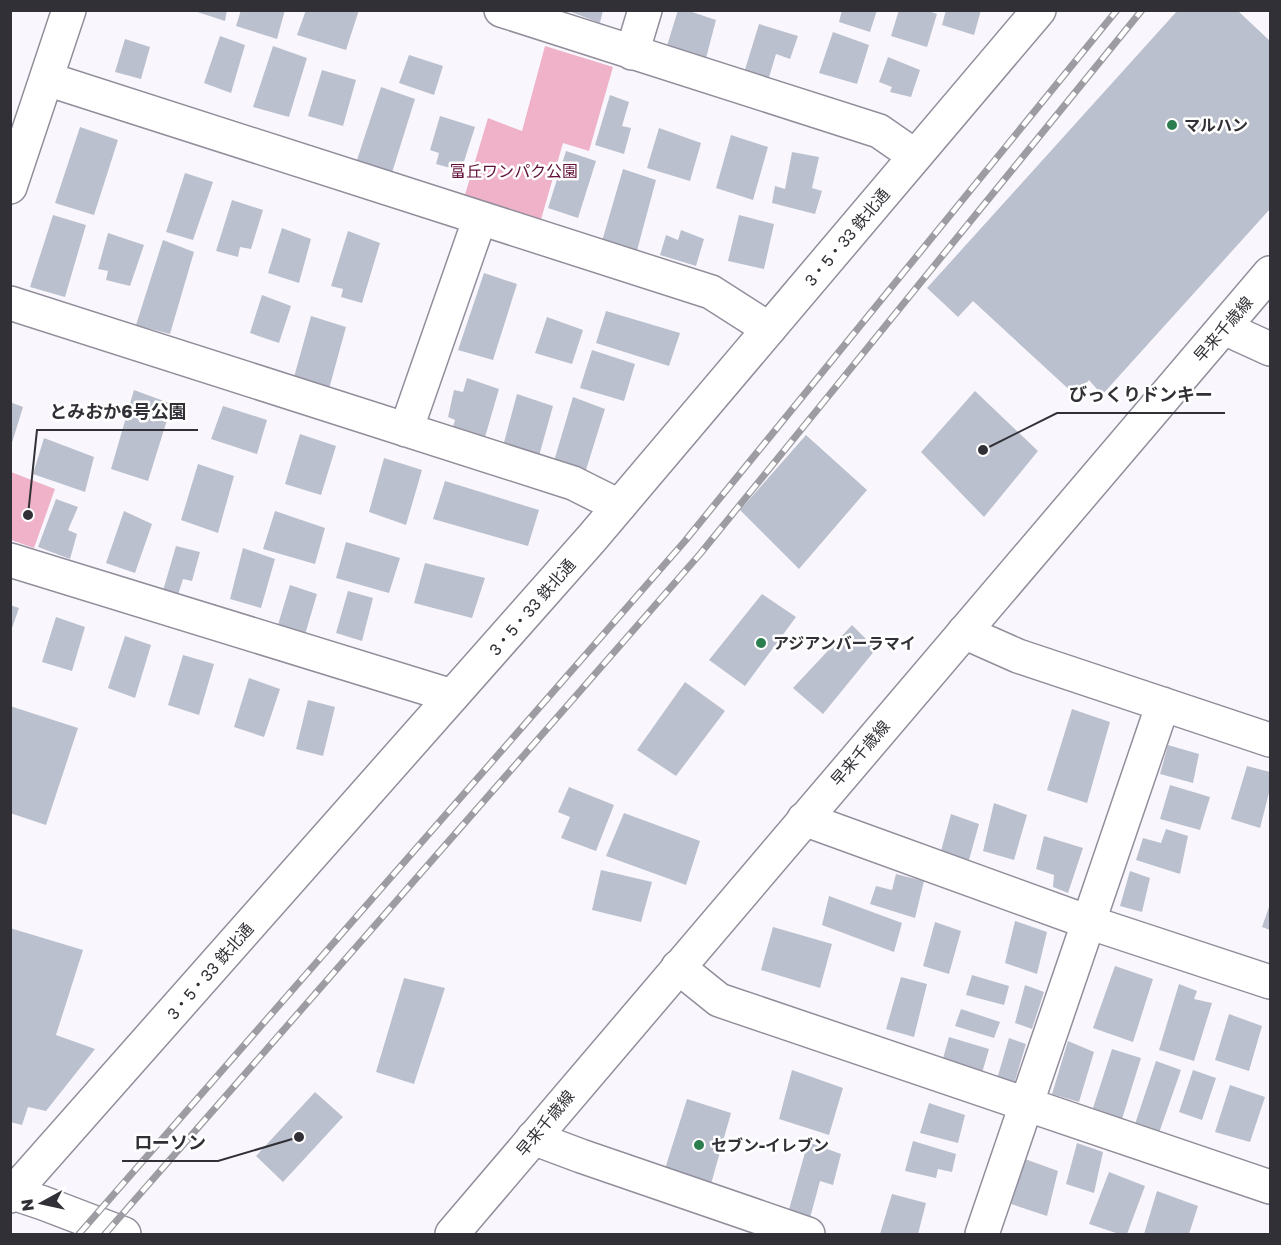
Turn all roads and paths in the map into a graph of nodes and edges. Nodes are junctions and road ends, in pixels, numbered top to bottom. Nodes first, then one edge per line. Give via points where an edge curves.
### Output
1 (69, 10) edge
2 (501, 10) edge
3 (645, 10) edge
4 (1039, 10) edge
5 (632, 53) junction
6 (46, 79) junction
7 (915, 156) junction
8 (10, 188) edge
9 (480, 218) junction
10 (1270, 273) edge
11 (10, 303) edge
12 (769, 328) junction
13 (1224, 328) junction
14 (1270, 349) edge
15 (406, 430) junction
16 (619, 506) junction
17 (10, 560) edge
18 (964, 632) junction
19 (452, 696) junction
20 (1163, 704) junction
21 (1270, 740) edge
22 (804, 819) junction
23 (1088, 922) junction
24 (678, 967) junction
25 (1270, 982) edge
26 (1027, 1104) junction
27 (533, 1138) junction
28 (1270, 1187) edge
29 (11, 1194) edge
30 (124, 1234) edge
31 (452, 1234) edge
32 (808, 1234) edge
33 (982, 1234) edge

1 - 6 street
2 - 5 street
3 - 5 street
4 - 7 street, 3・5・33 鉄北通
5 - 7 street via 879,131
6 - 8 street
6 - 9 street
7 - 12 street, 3・5・33 鉄北通
9 - 12 street via 711,292
9 - 15 street
10 - 13 street, 早来千歳線
11 - 15 street
12 - 16 street, 3・5・33 鉄北通
13 - 14 street
13 - 18 street, 早来千歳線
15 - 16 street via 573,483
16 - 19 street, 3・5・33 鉄北通
17 - 19 street
18 - 20 street via 1018,656
18 - 22 street, 早来千歳線
19 - 29 street, 3・5・33 鉄北通
20 - 21 street
20 - 23 street
22 - 23 street
22 - 24 street, 早来千歳線
23 - 25 street
23 - 26 street
24 - 26 street via 719,1000
24 - 27 street, 早来千歳線
26 - 28 street
26 - 33 street
27 - 31 street, 早来千歳線
27 - 32 street
29 - 30 street

